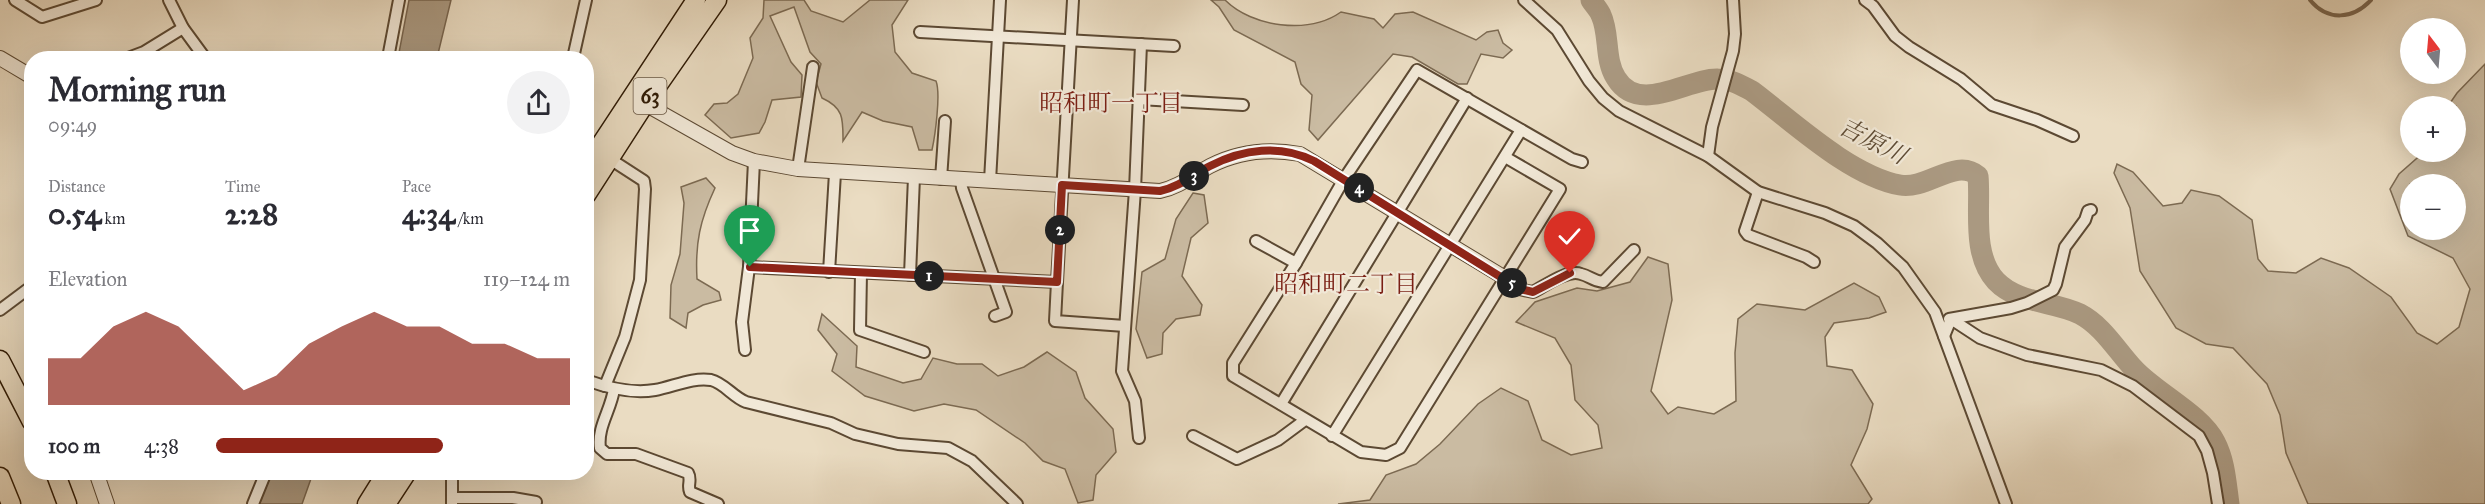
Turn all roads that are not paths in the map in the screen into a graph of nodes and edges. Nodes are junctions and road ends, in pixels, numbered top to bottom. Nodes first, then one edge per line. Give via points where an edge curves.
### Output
1 (15, 0) edge
2 (96, 0) edge
3 (169, 0) edge
4 (399, 0) edge
5 (586, 0) edge
6 (696, 0) edge
7 (717, 0) edge
8 (1000, 0) edge
9 (1073, 0) edge
10 (1524, 0) edge
11 (1733, 0) edge
12 (1865, 0) edge
13 (183, 27) junction
14 (920, 32) dead end
15 (999, 36) junction
16 (1071, 40) junction
17 (1141, 44) junction
18 (1174, 46) dead end
19 (146, 51) edge
20 (200, 51) edge
21 (389, 51) edge
22 (575, 51) edge
23 (0, 58) edge
24 (813, 67) dead end
25 (24, 72) edge
26 (1467, 98) junction
27 (1139, 99) junction
28 (638, 100) junction
29 (1243, 105) dead end
30 (945, 121) dead end
31 (1521, 130) junction
32 (2073, 136) dead end
33 (1708, 156) junction
34 (594, 157) edge
35 (1505, 158) junction
36 (610, 159) junction
37 (754, 161) junction
38 (1582, 162) dead end
39 (798, 169) junction
40 (836, 173) junction
41 (914, 177) junction
42 (941, 178) junction
43 (1344, 179) junction
44 (962, 180) junction
45 (990, 181) junction
46 (594, 183) edge
47 (1062, 185) junction
48 (1135, 190) junction
49 (1758, 192) junction
50 (2091, 210) dead end
51 (1396, 212) junction
52 (1256, 241) dead end
53 (1450, 244) junction
54 (1634, 250) dead end
55 (1814, 262) dead end
56 (1296, 263) junction
57 (750, 267) junction
58 (829, 272) junction
59 (861, 273) junction
60 (910, 275) junction
61 (1505, 278) junction
62 (996, 280) junction
63 (1057, 282) junction
64 (24, 292) edge
65 (0, 310) edge
66 (1935, 312) junction
67 (995, 316) dead end
68 (1951, 319) junction
69 (1125, 326) junction
70 (1944, 336) junction
71 (745, 350) dead end
72 (924, 352) dead end
73 (0, 360) edge
74 (594, 383) edge
75 (609, 388) junction
76 (1281, 404) junction
77 (24, 406) edge
78 (1305, 420) junction
79 (1193, 436) dead end
80 (1332, 436) junction
81 (1139, 438) dead end
82 (0, 477) edge
83 (58, 480) edge
84 (99, 480) edge
85 (263, 480) edge
86 (382, 480) edge
87 (402, 480) edge
88 (452, 480) edge
89 (452, 501) edge
90 (536, 502) dead end
91 (11, 504) edge
92 (68, 504) edge
93 (107, 504) edge
94 (253, 504) edge
95 (367, 504) edge
96 (386, 504) edge
97 (718, 504) edge
98 (1017, 504) edge
99 (2006, 504) edge
100 (2218, 504) edge

1 - 2 street via 42,17
3 - 13 street
4 - 21 street
5 - 22 street
6 - 28 main road, 63
7 - 28 main road, 63
8 - 15 street
9 - 16 street
10 - 33 street via 1557,30 1603,98 1619,111
11 - 33 street via 1735,34
12 - 32 street via 1895,36 1961,79 1992,105
13 - 19 street
13 - 20 street
14 - 15 street
15 - 16 street
15 - 45 street
16 - 17 street
16 - 47 street
17 - 18 street
17 - 27 street
23 - 25 street
24 - 39 street
26 - 31 street
26 - 43 street via 1417,70
26 - 51 street
27 - 29 street
27 - 48 street
28 - 34 main road, 63
28 - 36 main road, 63
28 - 37 street via 707,141
30 - 42 street
31 - 35 street
31 - 38 street
33 - 49 street
35 - 53 street
35 - 61 street via 1560,189
36 - 46 main road, 63
36 - 75 street via 644,181 645,189 640,280
37 - 39 street
37 - 57 street
39 - 40 street
40 - 41 street
40 - 58 street
41 - 42 street
41 - 60 street
42 - 44 street
43 - 48 street via 1300,154 1252,151 1210,166 1173,188
43 - 51 street
43 - 56 street
44 - 45 street
44 - 62 street
45 - 47 street
47 - 48 street
47 - 63 street
48 - 69 street
49 - 55 street via 1745,231 1748,235
49 - 66 street via 1854,226 1903,267
50 - 68 street via 2065,247 2053,290 2027,303
51 - 53 street
51 - 76 street
52 - 56 street
53 - 61 street
53 - 80 street
54 - 61 street via 1603,282 1570,273 1533,292 1520,289
56 - 76 street via 1233,363 1233,376
57 - 58 street
57 - 71 street via 742,322
58 - 59 street
59 - 60 street
59 - 72 street via 860,330
60 - 62 street
61 - 80 street via 1400,448 1386,455 1361,452
62 - 63 street
62 - 67 street via 1006,312
63 - 69 street via 1056,321
64 - 65 street
66 - 68 street
66 - 70 street
68 - 70 street
68 - 100 street via 1980,338 2027,355 2102,370 2133,386 2199,436 2207,451
69 - 81 street via 1122,371 1135,401
70 - 99 street
73 - 77 main road
74 - 75 street
75 - 97 street via 613,399 598,436 600,448 608,454 636,454 688,473 690,492
75 - 98 street via 652,390 710,380 737,398 831,423 855,434 898,444 948,448 972,461
76 - 78 street
78 - 79 street via 1278,440 1237,459
78 - 80 street
82 - 91 main road
83 - 92 main road
84 - 93 street
85 - 94 street
86 - 95 main road
87 - 96 main road
88 - 89 street
89 - 90 street via 513,498

